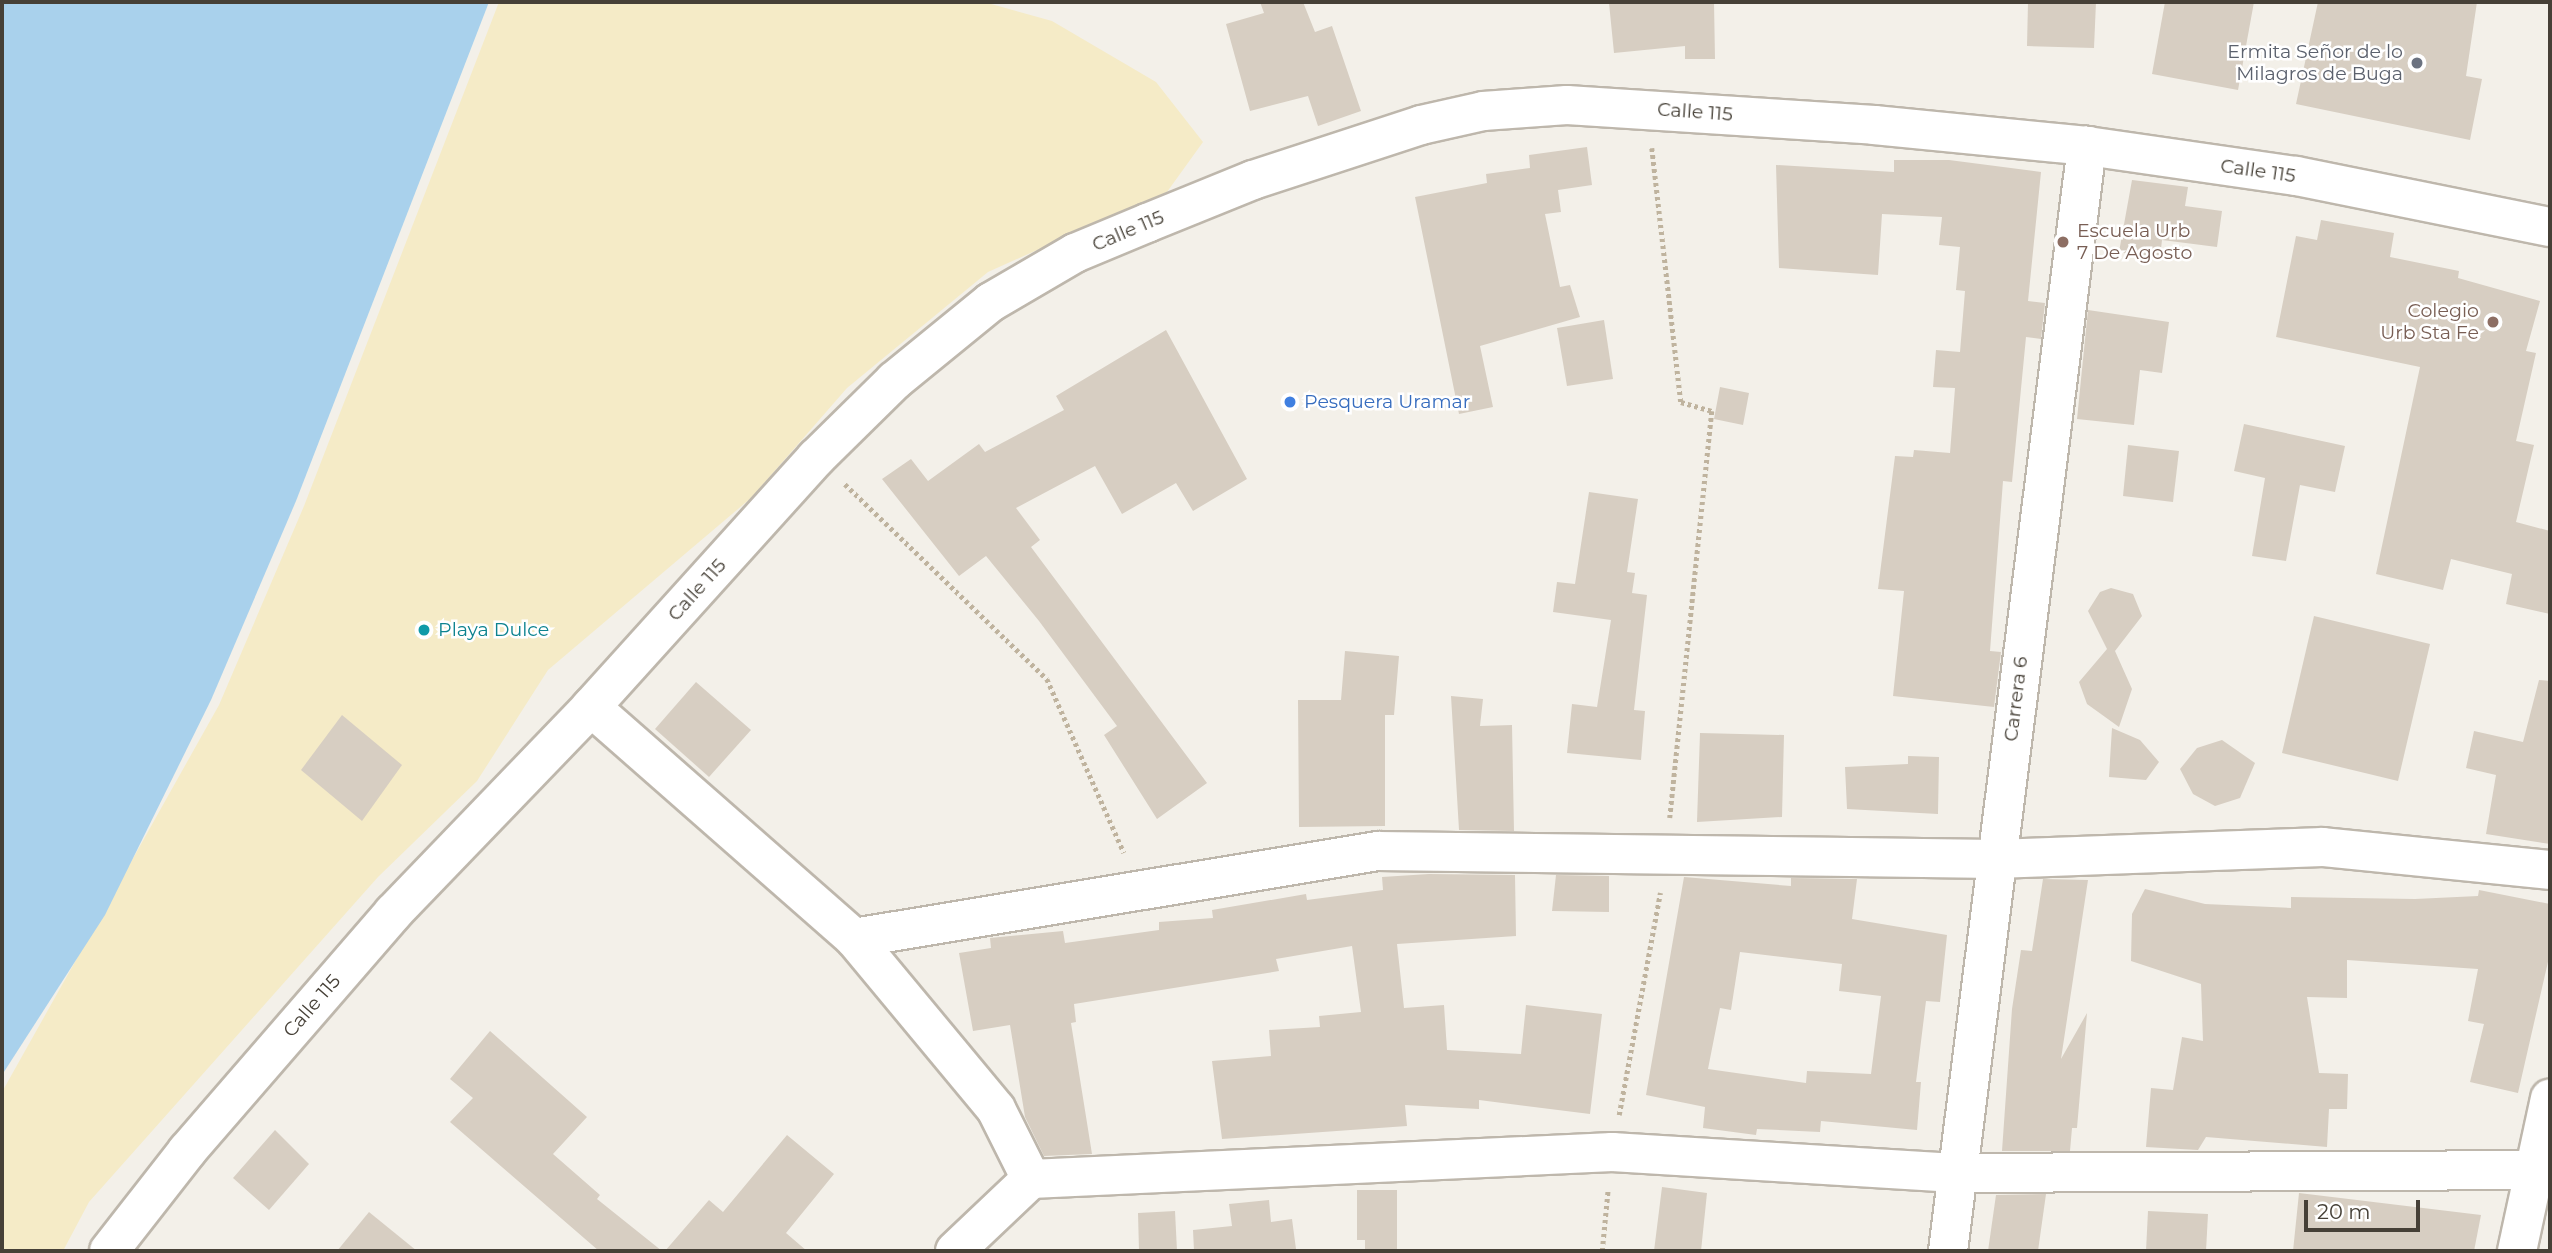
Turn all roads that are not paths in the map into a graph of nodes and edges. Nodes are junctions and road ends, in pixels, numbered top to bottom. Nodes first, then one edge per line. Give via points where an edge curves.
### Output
1 (2087, 146) junction
2 (2550, 227) edge
3 (591, 708) junction
4 (1996, 859) junction
5 (2550, 870) edge
6 (854, 938) junction
7 (2550, 1099) edge
8 (2543, 1168) edge
9 (1955, 1173) junction
10 (1031, 1179) junction
11 (108, 1251) edge
12 (955, 1251) edge
13 (1948, 1251) edge
14 (2517, 1251) edge

1 - 2 street, Calle 115 via 2296,176
1 - 3 street, Calle 115 via 1567,105 1483,111 1421,125 1253,180 1075,253 991,302 894,381 816,458
1 - 4 street, Carrera 6
3 - 6 street
3 - 11 street, Calle 115 via 393,913 187,1151
4 - 5 street via 2323,847
4 - 6 street via 1378,851
4 - 9 street, Carrera 6
6 - 10 street via 996,1109
7 - 8 street
8 - 9 street
8 - 14 street
9 - 10 street via 1612,1152
9 - 13 street, Carrera 6
10 - 12 street

